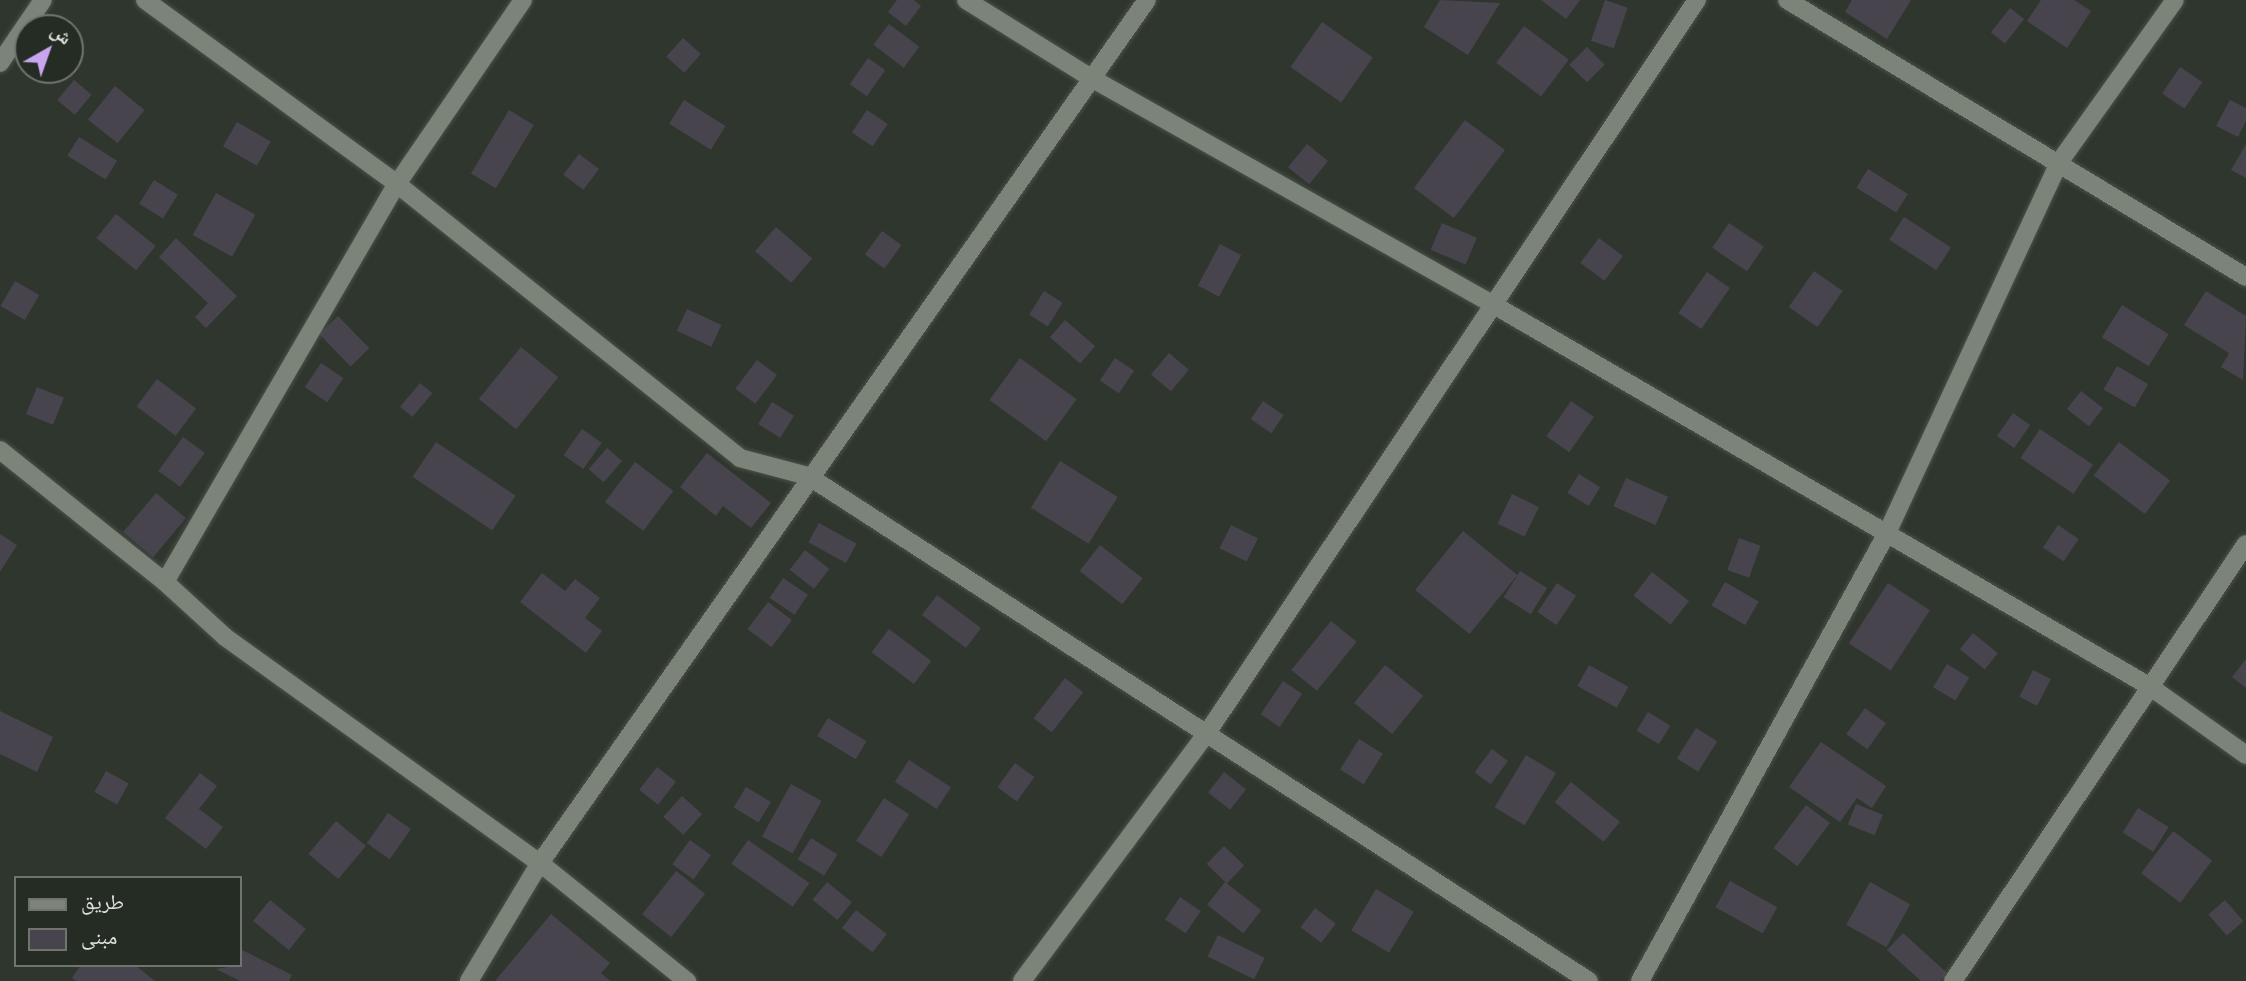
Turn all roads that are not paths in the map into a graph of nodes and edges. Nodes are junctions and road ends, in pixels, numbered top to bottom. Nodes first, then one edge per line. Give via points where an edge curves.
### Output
1 (43, 0) edge
2 (145, 0) edge
3 (523, 0) edge
4 (966, 0) edge
5 (1147, 0) edge
6 (1697, 0) edge
7 (1787, 0) edge
8 (2175, 0) edge
9 (0, 63) edge
10 (1093, 79) junction
11 (2058, 164) junction
12 (397, 184) junction
13 (2246, 277) edge
14 (1494, 305) junction
15 (0, 450) edge
16 (808, 476) junction
17 (1886, 534) junction
18 (2246, 544) edge
19 (165, 582) junction
20 (2150, 686) junction
21 (1207, 733) junction
22 (2246, 755) edge
23 (540, 863) junction
24 (468, 981) edge
25 (687, 981) edge
26 (1022, 981) edge
27 (1589, 981) edge
28 (1640, 981) edge
29 (1953, 981) edge

1 - 9 street
2 - 12 street
3 - 12 street
4 - 10 street
5 - 10 street
6 - 14 street
7 - 11 street
8 - 11 street
10 - 14 street
10 - 16 street
11 - 13 street
11 - 17 street
12 - 16 street via 740,457
12 - 19 street
14 - 17 street
14 - 21 street
15 - 19 street
16 - 21 street
16 - 23 street
17 - 20 street
17 - 28 street
18 - 20 street
19 - 23 street via 225,637
20 - 22 street
20 - 29 street
21 - 26 street
21 - 27 street
23 - 24 street
23 - 25 street

